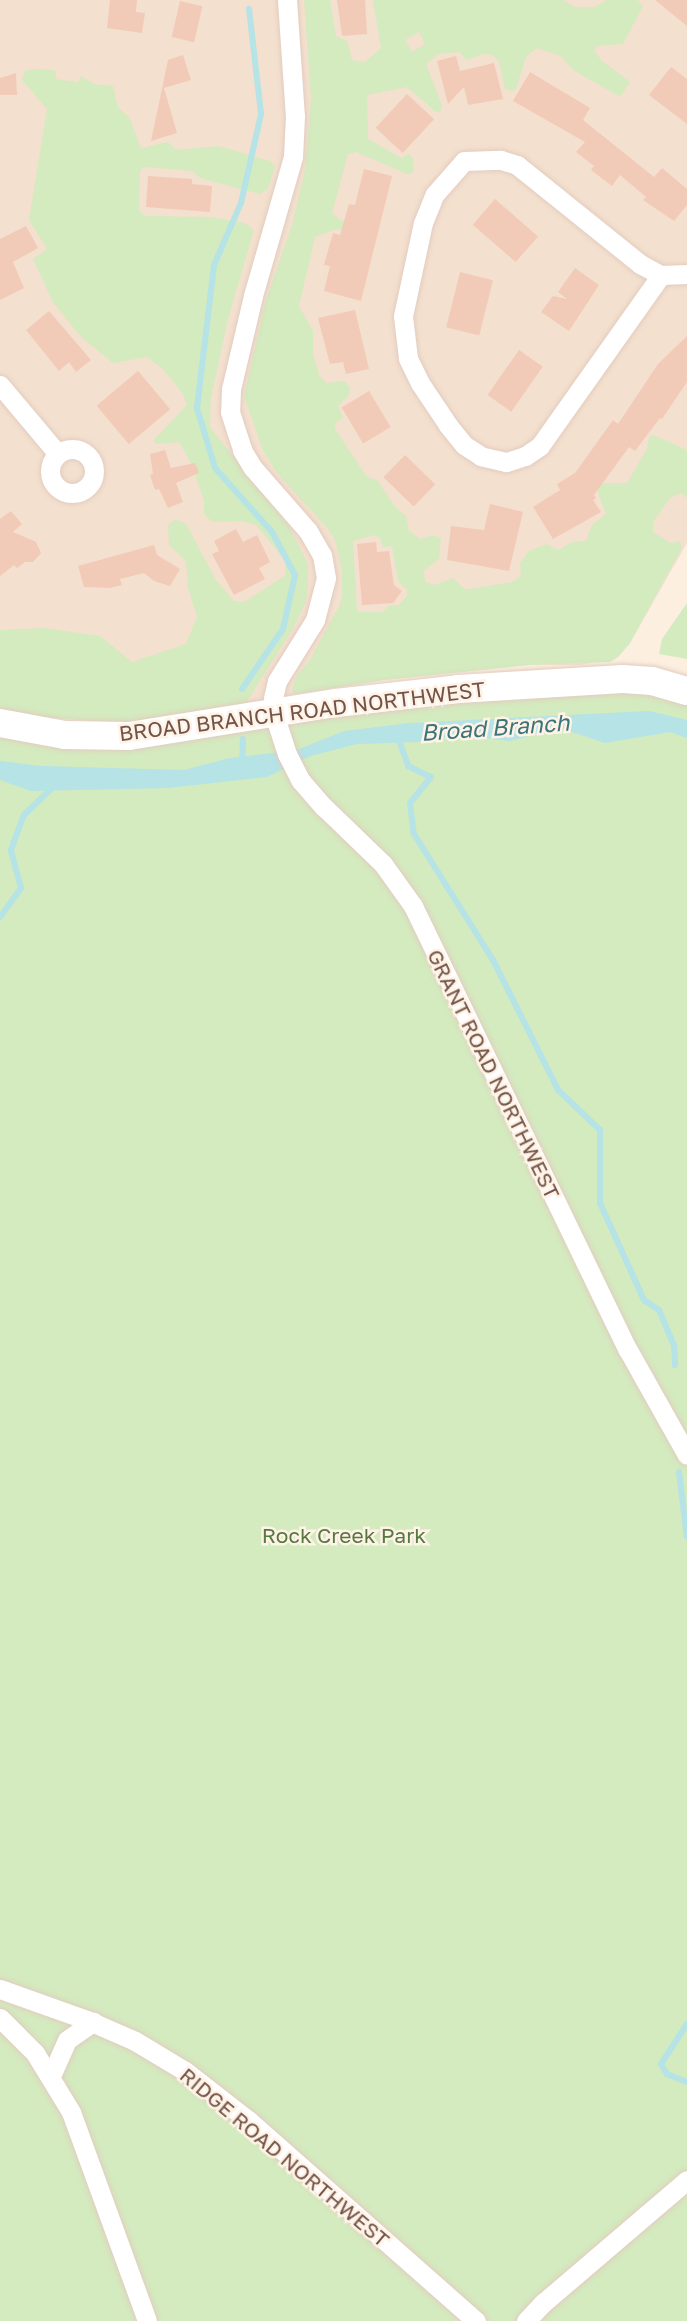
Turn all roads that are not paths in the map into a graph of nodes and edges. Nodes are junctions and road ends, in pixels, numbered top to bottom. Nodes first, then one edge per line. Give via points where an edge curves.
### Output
1 (287, 0) edge
2 (687, 274) edge
3 (661, 275) junction
4 (0, 385) edge
5 (58, 454) dead end
6 (687, 691) edge
7 (274, 714) junction
8 (0, 723) edge
9 (687, 1455) edge
10 (0, 1989) edge
11 (0, 2018) edge
12 (93, 2022) junction
13 (51, 2076) junction
14 (687, 2180) edge
15 (147, 2321) edge
16 (477, 2321) edge
17 (526, 2321) edge

1 - 7 street via 294,90 293,157 253,296 229,412 253,468 322,555 326,578 315,620 277,681
2 - 3 street
3 - 3 street via 553,429 526,456 506,462 481,456 464,445 408,358 403,316 423,223 435,194 464,161 501,160 517,165 640,264
4 - 5 street
6 - 7 main road, BROAD BRANCH ROAD NORTHWEST via 623,679 458,689
7 - 8 main road, BROAD BRANCH ROAD NORTHWEST via 116,736 65,735
7 - 9 street, GRANT ROAD NORTHWEST via 295,771 324,807 383,864 413,906 628,1350
10 - 12 street, RIDGE ROAD NORTHWEST
11 - 13 street
12 - 13 street via 67,2040
12 - 16 street, RIDGE ROAD NORTHWEST via 152,2050 200,2082
13 - 15 street via 76,2124
14 - 17 street

